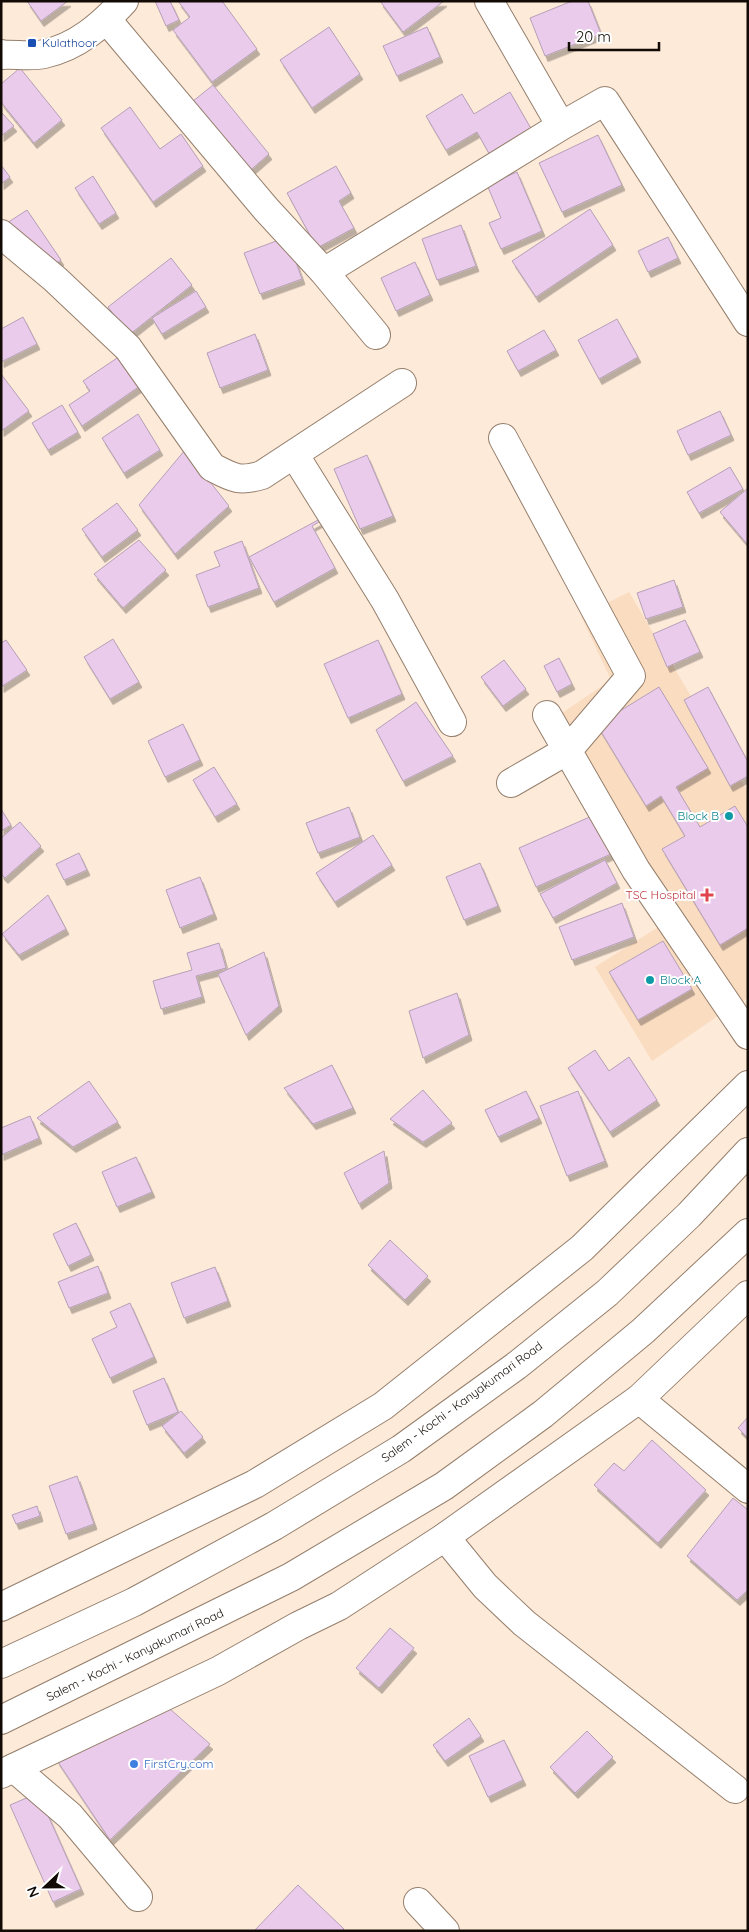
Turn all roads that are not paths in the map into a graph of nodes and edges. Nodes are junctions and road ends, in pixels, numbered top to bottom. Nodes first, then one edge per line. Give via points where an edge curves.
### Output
1 (489, 1) edge
2 (115, 11) edge
3 (1, 55) edge
4 (560, 126) junction
5 (1, 234) edge
6 (324, 272) junction
7 (748, 322) edge
8 (376, 335) dead end
9 (402, 382) dead end
10 (503, 438) dead end
11 (294, 454) junction
12 (547, 715) dead end
13 (452, 722) dead end
14 (568, 750) junction
15 (511, 783) dead end
16 (748, 1035) edge
17 (748, 1085) edge
18 (748, 1152) edge
19 (748, 1233) edge
20 (748, 1295) edge
21 (639, 1400) junction
22 (748, 1489) edge
23 (445, 1537) junction
24 (1, 1606) edge
25 (1, 1664) edge
26 (1, 1720) edge
27 (8, 1771) edge
28 (735, 1789) dead end
29 (138, 1897) dead end
30 (418, 1902) dead end
31 (445, 1931) edge

1 - 4 main road
2 - 3 main road via 87,36 44,54
2 - 6 main road via 266,209
4 - 6 main road
4 - 7 main road via 605,102
5 - 11 main road via 55,279 128,348 212,467 233,478 247,480 262,475
6 - 8 main road
9 - 11 main road
10 - 14 main road via 631,676
11 - 13 main road via 385,600
12 - 14 main road
14 - 15 main road
14 - 16 main road via 636,870
17 - 24 main road via 582,1248 383,1406 255,1484
18 - 25 main road, Salem - Kochi - Kanyakumari Road via 689,1215 607,1292 516,1366 401,1449 274,1526 134,1602
19 - 26 main road, Salem - Kochi - Kanyakumari Road via 629,1343 543,1414 444,1486 291,1577
20 - 21 main road
21 - 22 main road
21 - 23 main road
23 - 27 main road via 339,1606 218,1672
23 - 28 main road via 485,1586 524,1623
27 - 29 main road via 70,1816
30 - 31 main road

